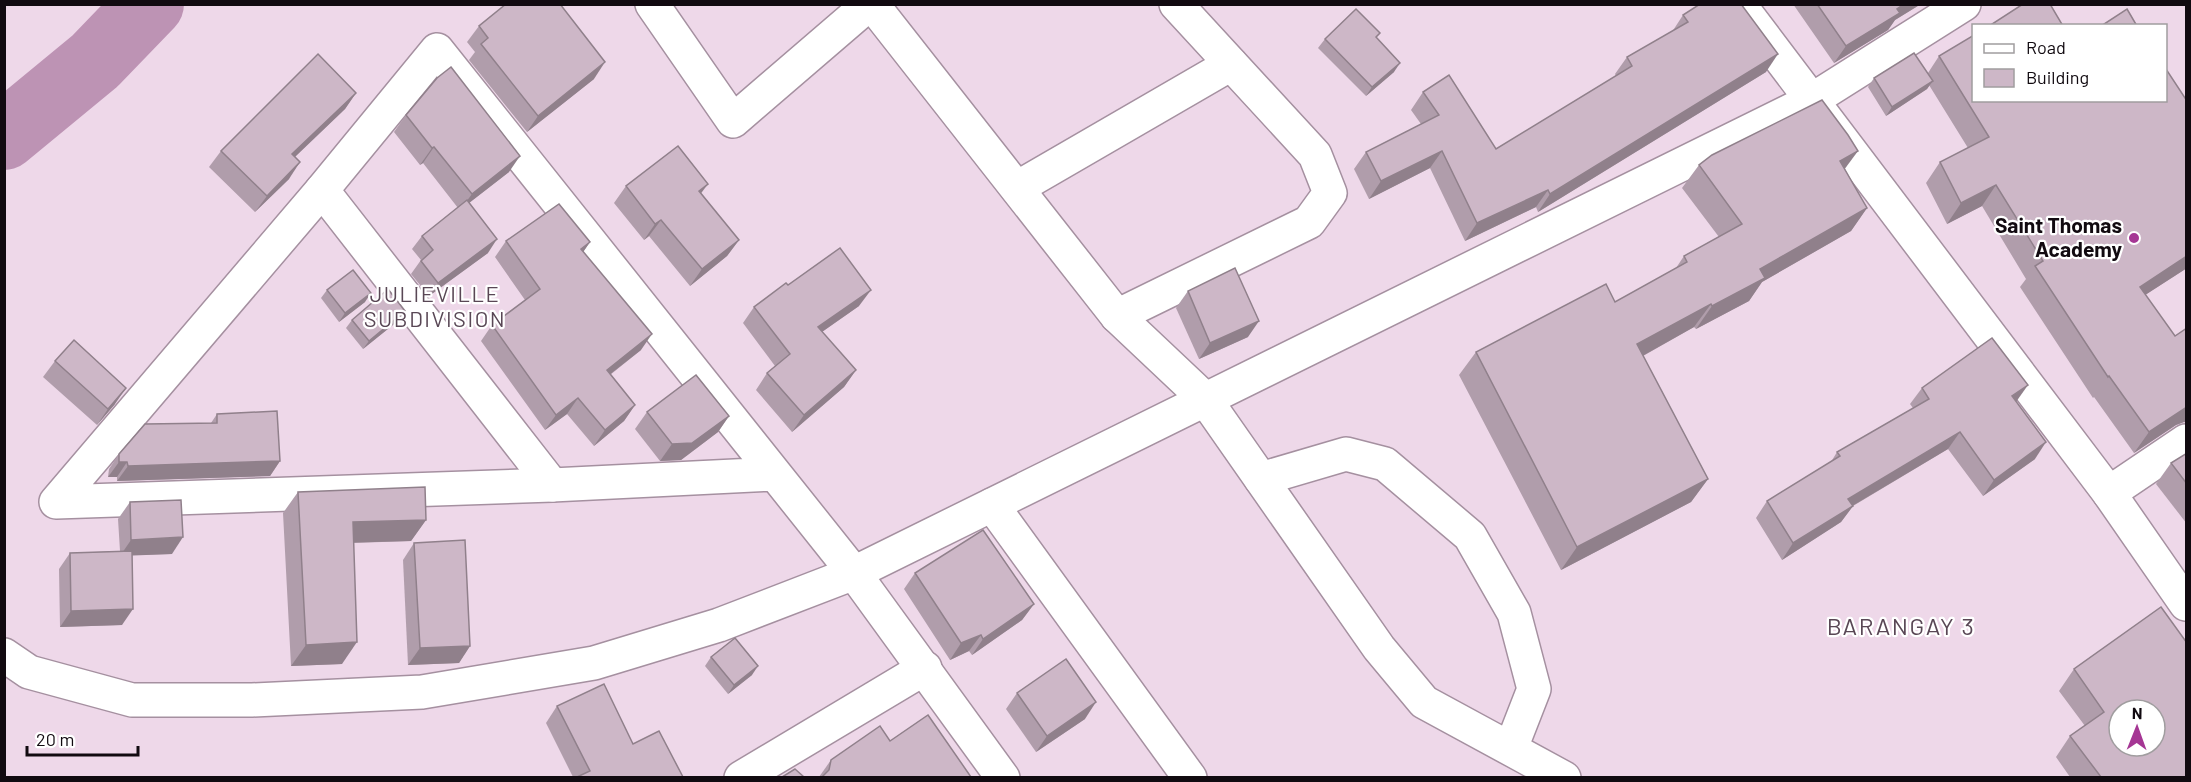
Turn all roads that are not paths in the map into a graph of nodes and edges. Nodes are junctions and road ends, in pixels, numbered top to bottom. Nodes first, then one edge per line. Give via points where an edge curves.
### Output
1 (652, 4) edge
2 (871, 4) edge
3 (1176, 4) edge
4 (1739, 4) edge
5 (1964, 4) edge
6 (1231, 64) junction
7 (1812, 100) junction
8 (1017, 188) junction
9 (322, 190) junction
10 (1117, 316) junction
11 (1205, 399) junction
12 (2187, 441) edge
13 (774, 474) junction
14 (1262, 479) junction
15 (552, 485) junction
16 (2109, 493) junction
17 (992, 505) junction
18 (854, 573) junction
19 (2187, 604) edge
20 (4, 655) edge
21 (924, 668) junction
22 (1511, 748) junction
23 (792, 765) edge
24 (741, 777) edge
25 (1003, 777) edge
26 (1190, 777) edge
27 (1564, 777) edge

1 - 2 street via 733,122
2 - 8 street
3 - 6 street
4 - 7 street
5 - 7 street
6 - 8 street
6 - 10 street via 1315,154 1330,193 1309,222
7 - 11 street
7 - 16 street
8 - 10 street
9 - 13 street via 437,50
9 - 15 street
9 - 15 street via 56,502
10 - 11 street
11 - 14 street
11 - 17 street
12 - 16 street
13 - 15 street
13 - 18 street
14 - 22 street via 1379,648 1424,702
14 - 22 street via 1346,454 1385,464 1470,536 1514,613 1534,689
16 - 19 street
17 - 18 street
17 - 26 street
18 - 20 street via 719,625 594,663 422,692 252,700 132,700 29,672
18 - 21 street
21 - 23 street
21 - 25 street
22 - 27 street
23 - 24 street

